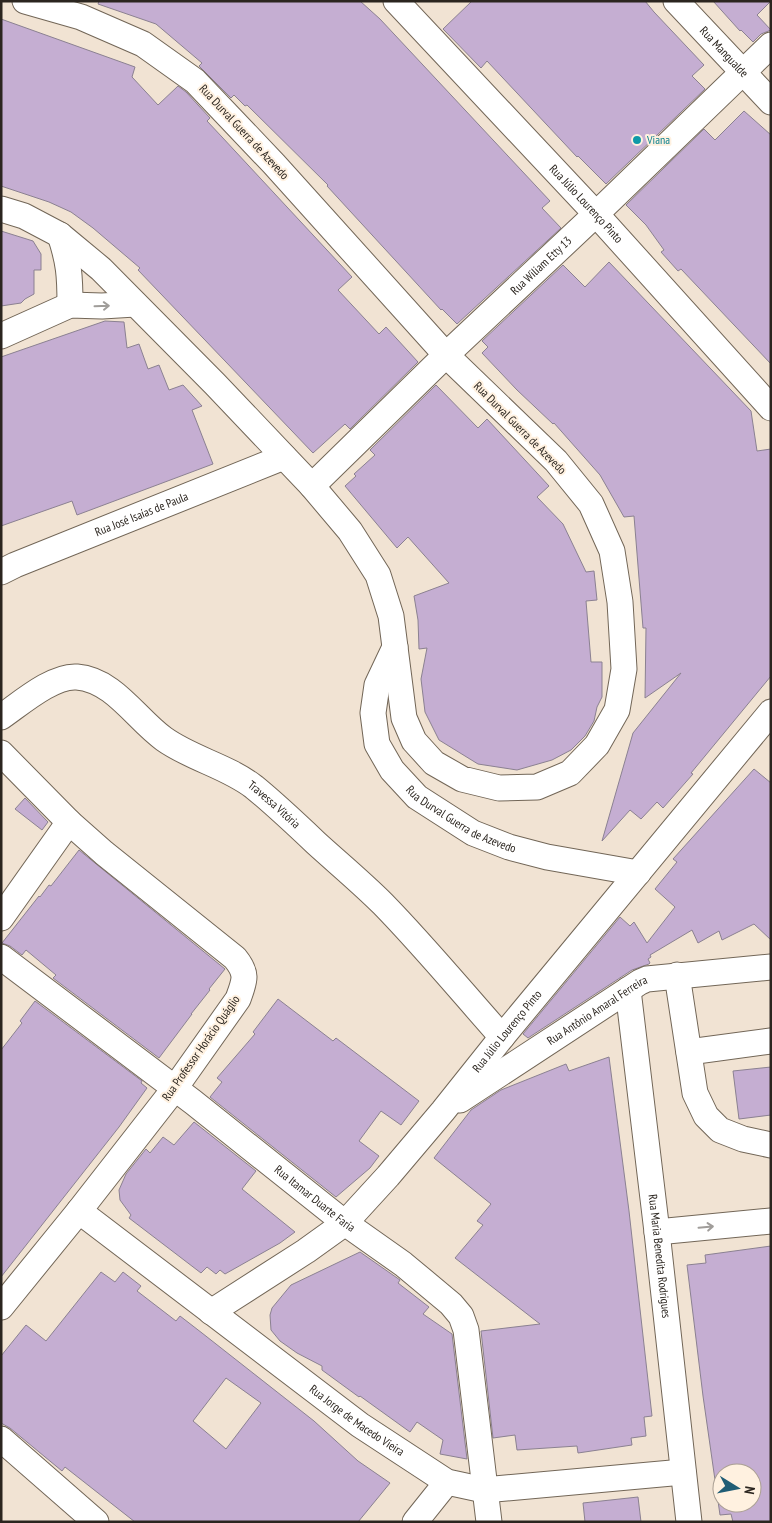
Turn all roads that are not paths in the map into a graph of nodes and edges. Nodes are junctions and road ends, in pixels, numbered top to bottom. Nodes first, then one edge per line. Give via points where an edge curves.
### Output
1 (25, 1) edge
2 (396, 1) edge
3 (676, 1) edge
4 (771, 45) edge
5 (742, 72) junction
6 (771, 102) edge
7 (1, 209) edge
8 (596, 214) junction
9 (60, 235) junction
10 (135, 304) junction
11 (70, 305) junction
12 (1, 336) edge
13 (446, 355) junction
14 (771, 408) edge
15 (284, 457) junction
16 (312, 486) junction
17 (1, 572) edge
18 (395, 647) junction
19 (771, 712) edge
20 (1, 717) edge
21 (1, 753) edge
22 (69, 822) junction
23 (638, 873) junction
24 (1, 918) edge
25 (1, 956) edge
26 (771, 967) edge
27 (677, 975) junction
28 (628, 990) junction
29 (502, 1036) junction
30 (771, 1042) edge
31 (689, 1052) junction
32 (175, 1088) junction
33 (443, 1111) junction
34 (771, 1145) edge
35 (79, 1211) junction
36 (771, 1221) edge
37 (345, 1223) junction
38 (657, 1232) junction
39 (1, 1307) edge
40 (210, 1312) junction
41 (1, 1439) edge
42 (683, 1472) junction
43 (446, 1482) junction
44 (484, 1490) junction
45 (96, 1522) edge
46 (414, 1522) edge
47 (489, 1522) edge
48 (689, 1522) edge

1 - 13 street, Rua Durval Guerra de Azevedo via 81,17 143,44 195,81
2 - 8 street, Rua Júlio Lourenço Pinto
3 - 5 street, Rua Mangualde
4 - 5 street, Rua Wiliam Etty 13
5 - 6 street, Rua Mangualde
5 - 8 street, Rua Wiliam Etty 13
7 - 9 street, Rua Durval Guerra de Azevedo via 24,216
8 - 13 street, Rua Wiliam Etty 13
8 - 14 street, Rua Júlio Lourenço Pinto
9 - 10 street, Rua Durval Guerra de Azevedo via 101,269
9 - 11 street via 70,276
11 -> 10 street
10 - 15 street, Rua Durval Guerra de Azevedo
11 - 12 street
13 - 16 street, Rua Wiliam Etty 13
13 - 18 street, Rua Durval Guerra de Azevedo via 556,461 591,504 612,551 620,602 624,669 617,710 597,746 570,773 537,787 499,788 462,780 434,763 414,741 404,718
15 - 16 street, Rua Durval Guerra de Azevedo
15 - 17 street, Rua José Isaías de Paula via 14,564
16 - 18 street, Rua Durval Guerra de Azevedo via 350,531 378,576 391,616
18 - 23 street, Rua Durval Guerra de Azevedo via 377,685 373,713 377,744 392,770 417,797 473,833 509,847
19 - 23 street, Rua Júlio Lourenço Pinto
20 - 29 street, Travessa Vitória via 58,680 74,676 101,684 178,749 231,773 283,812 382,904
21 - 22 street, Rua Professor Horácio Quáglio
22 - 24 street
22 - 32 street, Rua Professor Horácio Quáglio via 242,967 245,976 238,999
23 - 29 street, Rua Júlio Lourenço Pinto
25 - 32 street, Rua Itamar Duarte Faria
26 - 27 street, Rua Antônio Amaral Ferreira
27 - 28 street, Rua Antônio Amaral Ferreira via 647,979
27 - 31 street
28 - 33 street, Rua Antônio Amaral Ferreira
28 - 38 street, Rua Maria Benedita Rodrigues
29 - 33 street, Rua Júlio Lourenço Pinto
30 - 31 street
31 - 34 street via 694,1092 706,1116 720,1130
32 - 35 street, Rua Professor Horácio Quáglio
32 - 37 street, Rua Itamar Duarte Faria
33 - 37 street, Rua Júlio Lourenço Pinto
35 - 39 street, Rua Professor Horácio Quáglio
35 - 40 street, Rua Jorge de Macedo Vieira
38 -> 36 street
37 - 40 street, Rua Júlio Lourenço Pinto
37 - 44 street, Rua Itamar Duarte Faria via 403,1264 452,1304 461,1316 466,1330
38 - 42 street, Rua Maria Benedita Rodrigues
40 - 43 street, Rua Jorge de Macedo Vieira via 360,1426
41 - 45 street
42 - 44 street, Rua Jorge de Macedo Vieira
42 - 48 street, Rua Maria Benedita Rodrigues
43 - 44 street, Rua Jorge de Macedo Vieira
43 - 46 street
44 - 47 street, Rua Itamar Duarte Faria

